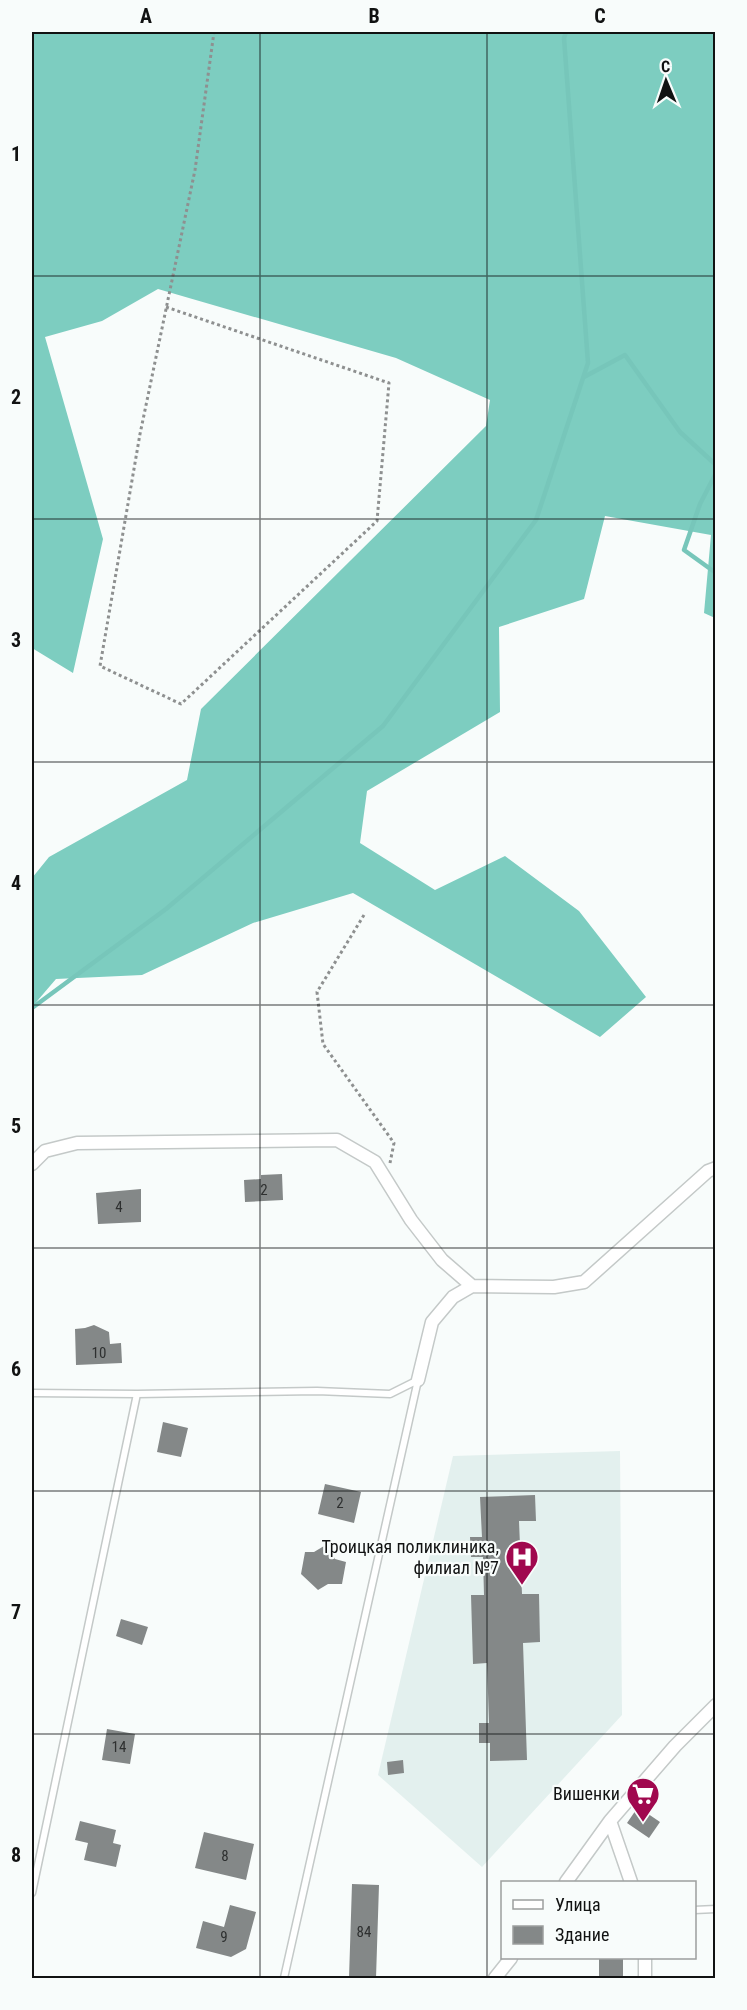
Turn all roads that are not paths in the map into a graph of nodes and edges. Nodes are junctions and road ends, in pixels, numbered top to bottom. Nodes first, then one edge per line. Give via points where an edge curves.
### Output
1 (32, 1164) edge
2 (716, 1168) edge
3 (472, 1286) junction
4 (418, 1380) junction
5 (32, 1393) edge
6 (137, 1394) junction
7 (716, 1705) edge
8 (610, 1821) junction
9 (567, 1881) edge
10 (631, 1881) edge
11 (32, 1893) edge
12 (716, 1909) edge
13 (696, 1910) edge
14 (510, 1959) edge
15 (645, 1959) edge
16 (284, 1978) edge
17 (495, 1978) edge
18 (645, 1978) edge

1 - 3 street via 45,1151 77,1143 337,1140 375,1162 411,1220 442,1260
2 - 3 street via 584,1282 554,1287
3 - 4 street via 453,1297 432,1322
4 - 6 lane via 390,1394
4 - 16 lane
5 - 6 lane
6 - 11 lane
7 - 8 street
8 - 9 street
8 - 10 street
12 - 13 lane
14 - 17 street
15 - 18 street

